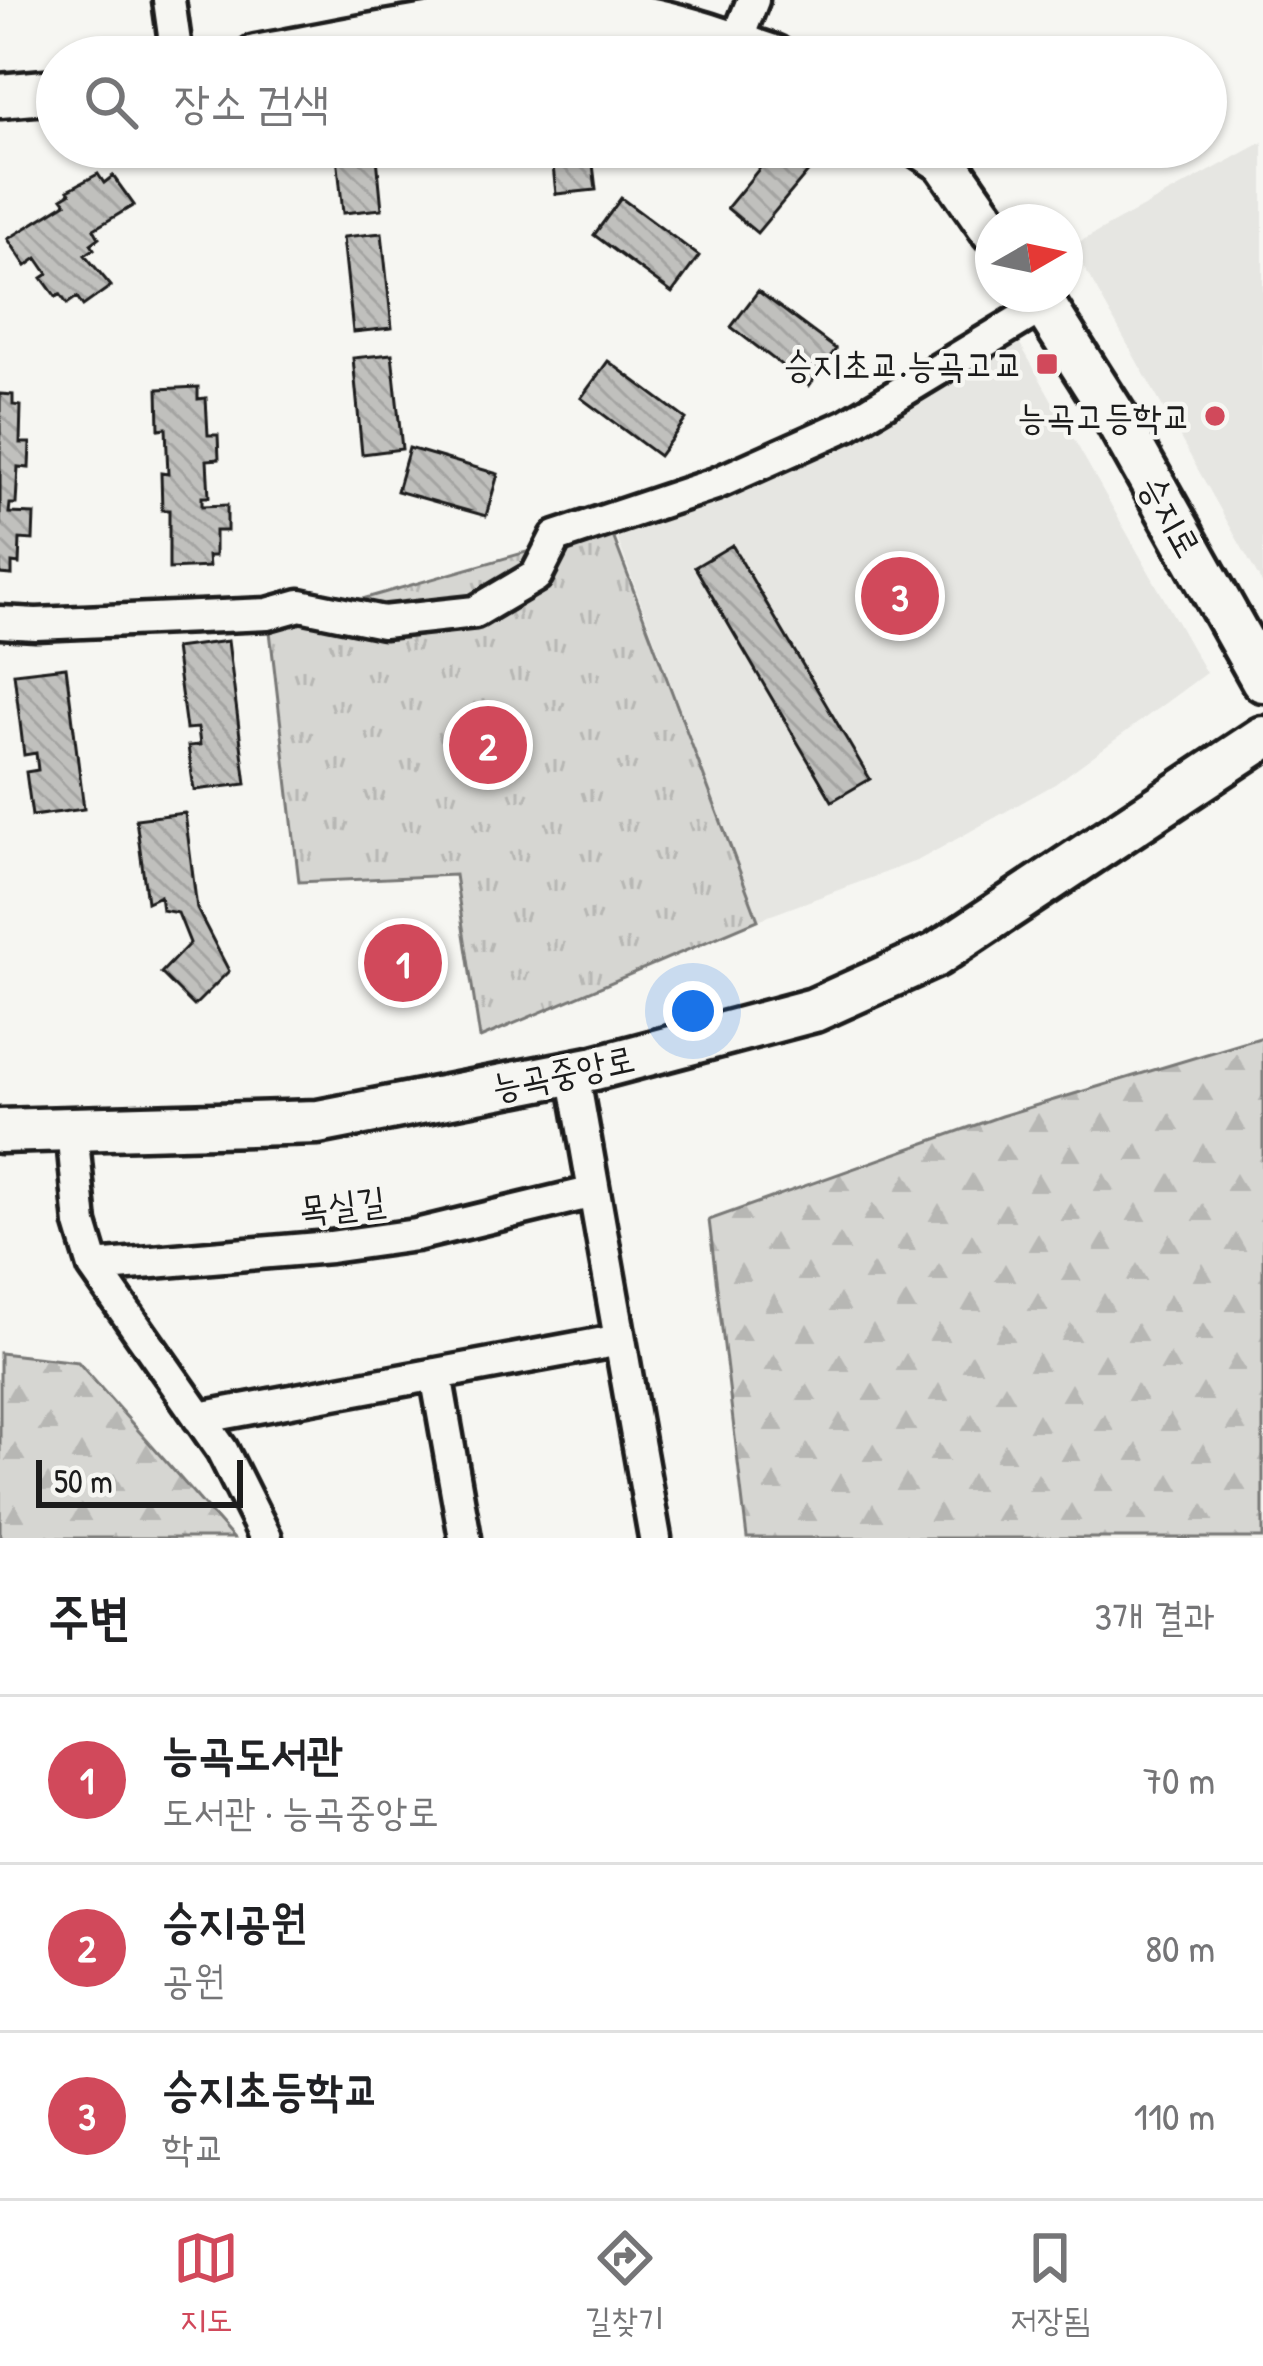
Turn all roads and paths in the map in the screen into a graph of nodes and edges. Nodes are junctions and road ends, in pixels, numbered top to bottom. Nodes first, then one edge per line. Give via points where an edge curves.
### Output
1 (169, 0) edge
2 (753, 0) edge
3 (174, 36) edge
4 (379, 36) edge
5 (702, 36) edge
6 (754, 36) edge
7 (36, 93) edge
8 (0, 96) edge
9 (949, 168) edge
10 (975, 205) edge
11 (1021, 312) edge
12 (1049, 312) edge
13 (0, 622) edge
14 (1263, 680) edge
15 (1263, 738) edge
16 (573, 1072) junction
17 (72, 1129) junction
18 (0, 1131) edge
19 (594, 1192) junction
20 (94, 1267) junction
21 (620, 1340) junction
22 (436, 1374) junction
23 (199, 1418) junction
24 (266, 1538) edge
25 (465, 1538) edge
26 (655, 1538) edge

1 - 3 street
2 - 6 street
4 - 5 street via 584,13
7 - 8 street
9 - 10 street
11 - 13 street via 847,425 715,484 556,537 536,576 475,612 383,622 300,605 268,614
12 - 14 street, 승지로
15 - 16 street, 능곡중앙로 via 936,955 814,1010
16 - 17 street, 능곡중앙로 via 318,1122
16 - 19 street
17 - 18 street, 능곡중앙로
17 - 20 street via 81,1224
19 - 20 street, 목실길 via 330,1247
19 - 21 street
20 - 23 street
21 - 22 street
21 - 26 street
22 - 23 street
22 - 25 street
23 - 24 street

